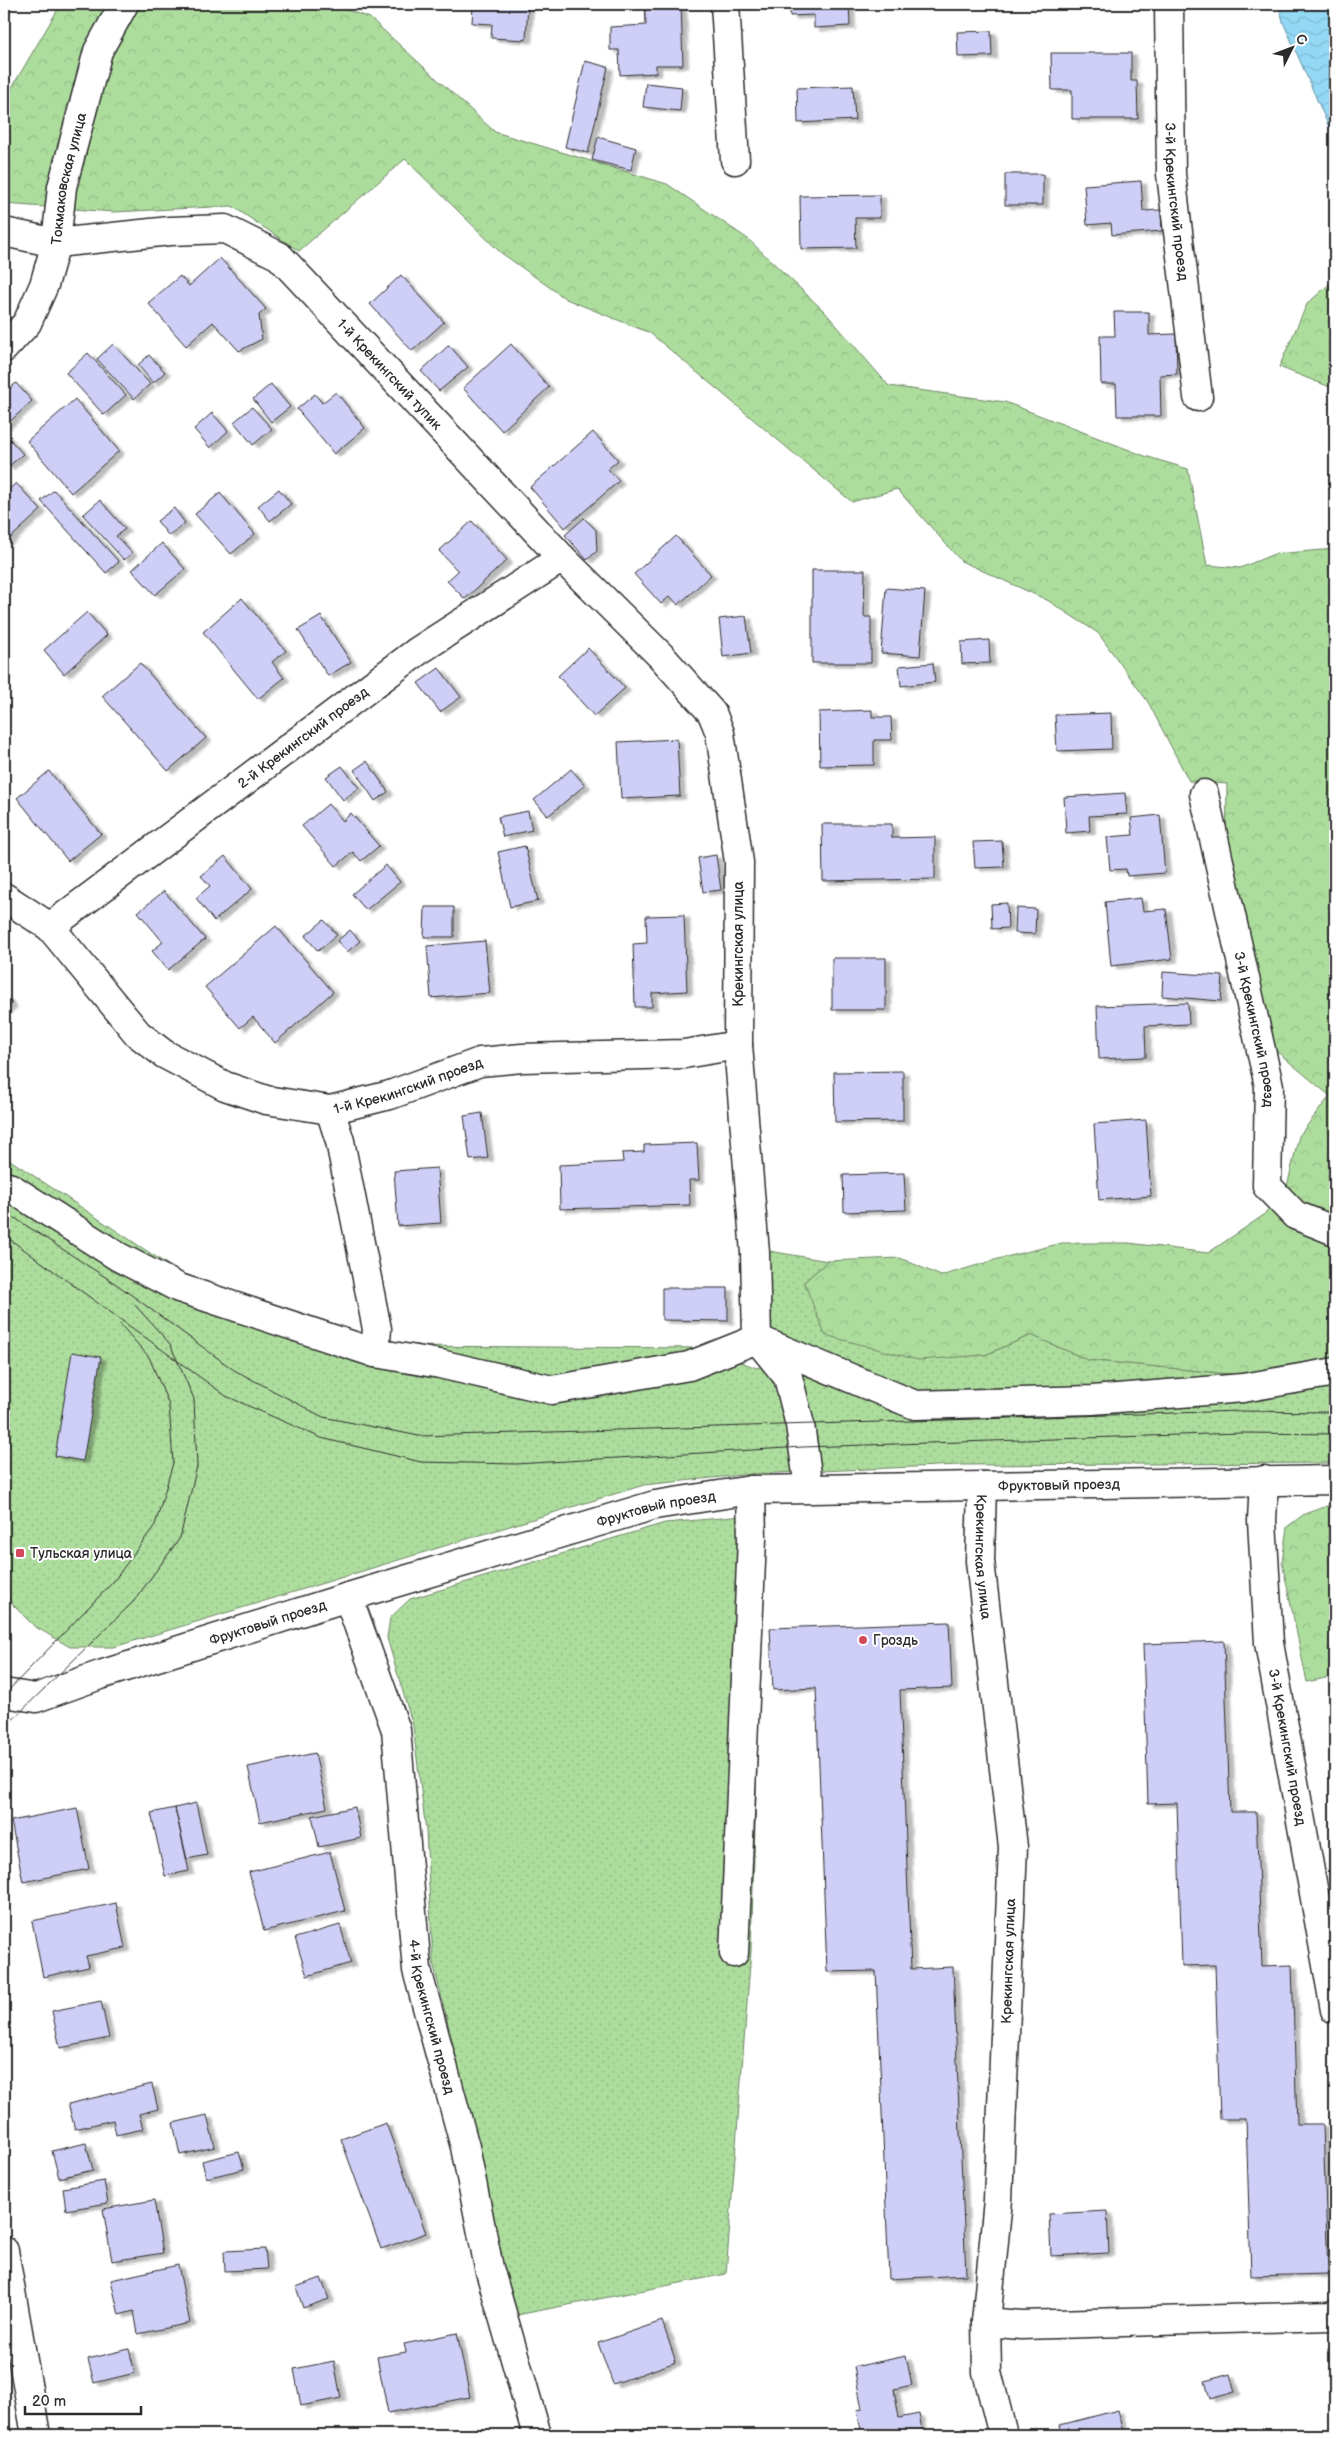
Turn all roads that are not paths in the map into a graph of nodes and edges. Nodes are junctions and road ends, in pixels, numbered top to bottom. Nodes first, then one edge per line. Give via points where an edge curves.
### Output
1 (124, 4) edge
2 (725, 4) edge
3 (1169, 4) edge
4 (736, 160) dead end
5 (4, 232) edge
6 (56, 243) junction
7 (4, 348) edge
8 (1198, 397) dead end
9 (562, 558) junction
10 (661, 656) joint
11 (1204, 794) dead end
12 (4, 898) edge
13 (50, 927) junction
14 (738, 1044) junction
15 (330, 1110) junction
16 (4, 1186) edge
17 (1335, 1231) edge
18 (757, 1339) junction
19 (375, 1353) junction
20 (1335, 1372) edge
21 (1264, 1480) junction
22 (1335, 1480) edge
23 (982, 1486) junction
24 (809, 1488) junction
25 (751, 1490) junction
26 (348, 1597) junction
27 (4, 1693) edge
28 (734, 1953) dead end
29 (1335, 2010) edge
30 (4, 2251) edge
31 (1335, 2314) edge
32 (986, 2322) junction
33 (36, 2435) edge
34 (537, 2435) edge
35 (1003, 2435) edge

1 - 6 street, Токмаковская улица via 98,51 62,186
2 - 4 street
3 - 8 street, 3-й Крекингский проезд via 1171,174
5 - 6 street, 1-й Крекингский тупик
6 - 7 street, Токмаковская улица via 44,285 27,323
6 - 9 street, 1-й Крекингский тупик via 170,231 225,229 279,256
9 - 10 street, 1-й Крекингский тупик
9 - 13 street, 2-й Крекингский проезд via 418,652
10 - 14 street, Крекингская улица via 712,713 720,733 738,862
11 - 17 street, 3-й Крекингский проезд via 1269,1086 1267,1186 1295,1215
12 - 13 street, 1-й Крекингский проезд
13 - 15 street, 1-й Крекингский проезд via 138,1034 164,1054 225,1086 266,1100
14 - 15 street, 1-й Крекингский проезд via 684,1054 480,1062 390,1095
14 - 18 street, Крекингская улица via 755,1253
15 - 19 street via 340,1141 376,1329
16 - 19 street via 117,1256 179,1288
18 - 19 street via 689,1366 552,1390 440,1364
18 - 20 street via 915,1405 1101,1400 1243,1388
18 - 24 street via 788,1377 800,1425
21 - 22 street, Фруктовый проезд
21 - 23 street, Фруктовый проезд
21 - 29 street, 3-й Крекингский проезд via 1262,1521 1269,1643
23 - 24 street, Фруктовый проезд
23 - 32 street, Крекингская улица via 980,1561 1013,1847 998,2200
24 - 25 street, Фруктовый проезд
25 - 26 street, Фруктовый проезд via 655,1505
25 - 28 street via 752,1540
26 - 27 street, Фруктовый проезд via 36,1698
26 - 34 street, 4-й Крекингский проезд via 396,1730 417,1970 465,2147 489,2268
30 - 33 street
31 - 32 street via 1021,2325
32 - 35 street, Крекингская улица via 987,2372

